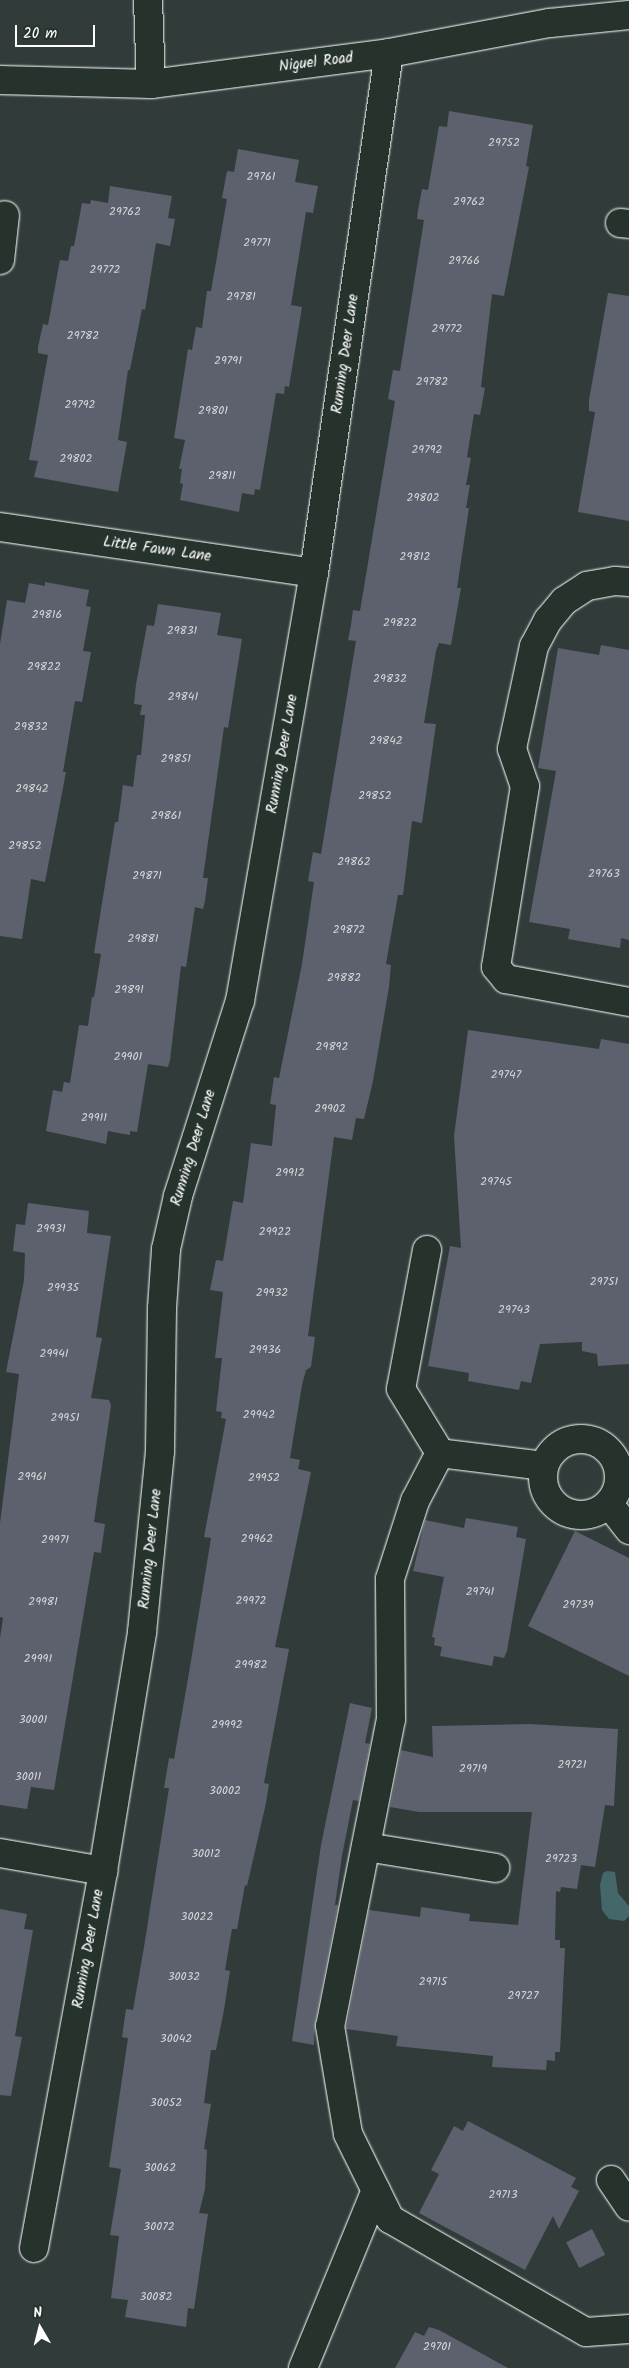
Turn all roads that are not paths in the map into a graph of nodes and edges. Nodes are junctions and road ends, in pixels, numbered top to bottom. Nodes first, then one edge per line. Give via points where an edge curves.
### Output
1 (148, 0) edge
2 (629, 16) edge
3 (389, 53) junction
4 (0, 80) edge
5 (151, 84) junction
6 (5, 215) dead end
7 (0, 260) edge
8 (0, 527) edge
9 (314, 573) junction
10 (629, 582) edge
11 (629, 1002) edge
12 (427, 1250) dead end
13 (620, 1446) edge
14 (440, 1453) junction
15 (544, 1466) junction
16 (609, 1504) junction
17 (629, 1530) edge
18 (366, 1847) junction
19 (0, 1853) edge
20 (495, 1868) dead end
21 (103, 1870) junction
22 (611, 2180) dead end
23 (376, 2190) junction
24 (629, 2207) edge
25 (34, 2248) dead end
26 (629, 2329) edge
27 (303, 2368) edge

1 - 5 street
2 - 3 street, Niguel Road via 550,22
3 - 5 street, Niguel Road
3 - 9 street, Running Deer Lane
4 - 5 street, Niguel Road
6 - 7 street
8 - 9 street, Little Fawn Lane
9 - 21 street, Running Deer Lane via 240,1001 178,1196 166,1249 156,1518 142,1632
10 - 11 street via 587,586 564,601 548,620 534,646 512,749 525,786 496,967 506,979
12 - 14 street via 401,1389
13 - 15 street via 580,1439 558,1447
13 - 16 street via 619,1479
14 - 15 street
14 - 18 street via 415,1501 390,1579 390,1719
15 - 16 street via 544,1490 560,1509 572,1515 585,1515
16 - 17 street
18 - 20 street
18 - 23 street via 330,2026 348,2134
19 - 21 street
21 - 25 street, Running Deer Lane
22 - 24 street
23 - 26 street via 390,2219 586,2332
23 - 27 street

